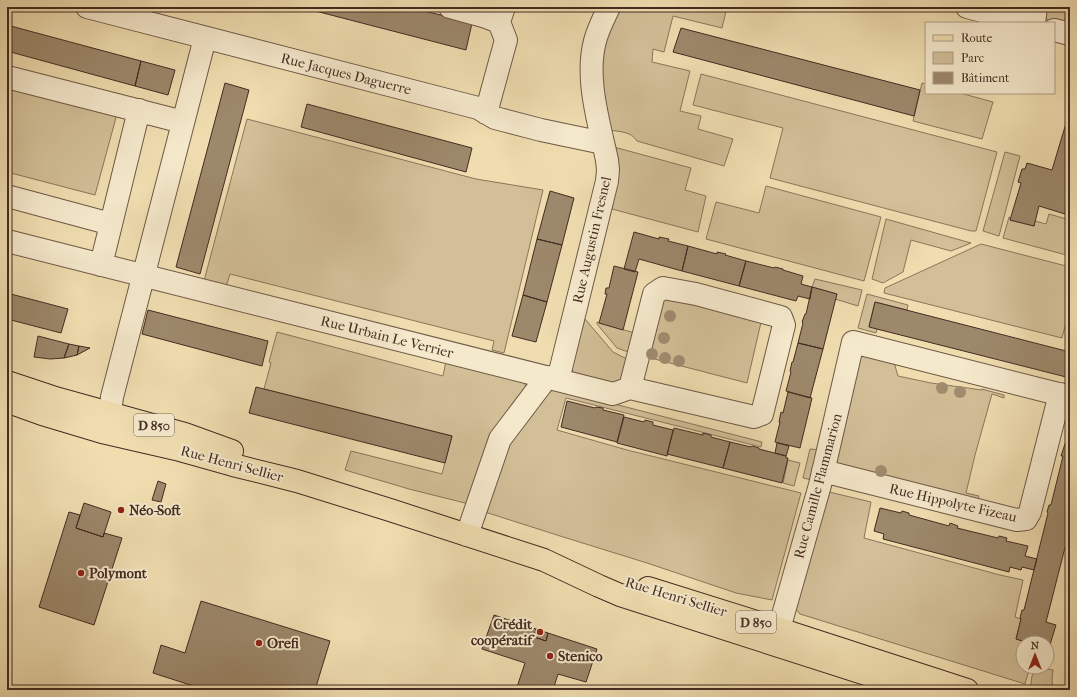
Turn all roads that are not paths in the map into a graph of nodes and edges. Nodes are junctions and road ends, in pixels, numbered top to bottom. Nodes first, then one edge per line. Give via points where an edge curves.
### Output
1 (87, 7) edge
2 (450, 7) edge
3 (609, 7) edge
4 (967, 7) edge
5 (1036, 7) edge
6 (501, 15) edge
7 (1023, 22) edge
8 (1034, 22) edge
9 (1055, 30) edge
10 (1070, 34) edge
11 (205, 38) junction
12 (7, 77) edge
13 (139, 110) junction
14 (486, 113) junction
15 (183, 122) junction
16 (603, 143) junction
17 (7, 196) edge
18 (111, 224) junction
19 (7, 241) edge
20 (101, 265) junction
21 (143, 276) junction
22 (853, 342) joint
23 (553, 378) junction
24 (7, 382) edge
25 (630, 388) junction
26 (1065, 395) edge
27 (7, 400) edge
28 (110, 413) junction
29 (823, 471) junction
30 (297, 481) junction
31 (467, 535) junction
32 (544, 560) junction
33 (779, 629) junction
34 (916, 690) edge
35 (967, 690) edge

1 - 11 street, Rue Jacques Daguerre
2 - 6 street via 486,17
3 - 16 street, Rue Augustin Fresnel via 595,42 591,70
4 - 7 street
5 - 8 street
6 - 14 street via 506,40
9 - 10 street
11 - 14 street, Rue Jacques Daguerre via 478,108
11 - 15 street
12 - 13 street
13 - 15 street
13 - 18 street
14 - 16 street, Rue Jacques Daguerre via 495,118 540,130
15 - 21 street
16 - 23 street, Rue Augustin Fresnel via 607,160 607,181
17 - 18 street
18 - 20 street
19 - 20 street, Rue Urbain Le Verrier
20 - 21 street, Rue Urbain Le Verrier
21 - 23 street, Rue Urbain Le Verrier
21 - 28 street
22 - 26 street, Rue Hippolyte Fizeau
22 - 29 street, Rue Camille Flammarion
23 - 25 street, Rue Urbain Le Verrier via 613,394
23 - 31 street, Rue Augustin Fresnel via 500,439
24 - 28 main road, Rue Henri Sellier / D 850
25 - 25 street, Rue Urbain Le Verrier via 754,416 762,414 784,324 781,317 688,292 663,288 654,294
26 - 29 street, Rue Hippolyte Fizeau via 1026,519 1017,520
27 - 30 main road, Rue Henri Sellier / D 850 via 42,414 102,432
28 - 30 main road, Rue Henri Sellier / D 850 via 185,434 239,453
29 - 33 street, Rue Camille Flammarion
30 - 31 main road, Rue Henri Sellier / D 850
31 - 32 main road, Rue Henri Sellier / D 850
32 - 33 main road, Rue Henri Sellier / D 850 via 563,562
32 - 34 main road, Rue Henri Sellier / D 850 via 620,594
33 - 35 main road, Rue Henri Sellier / D 850

